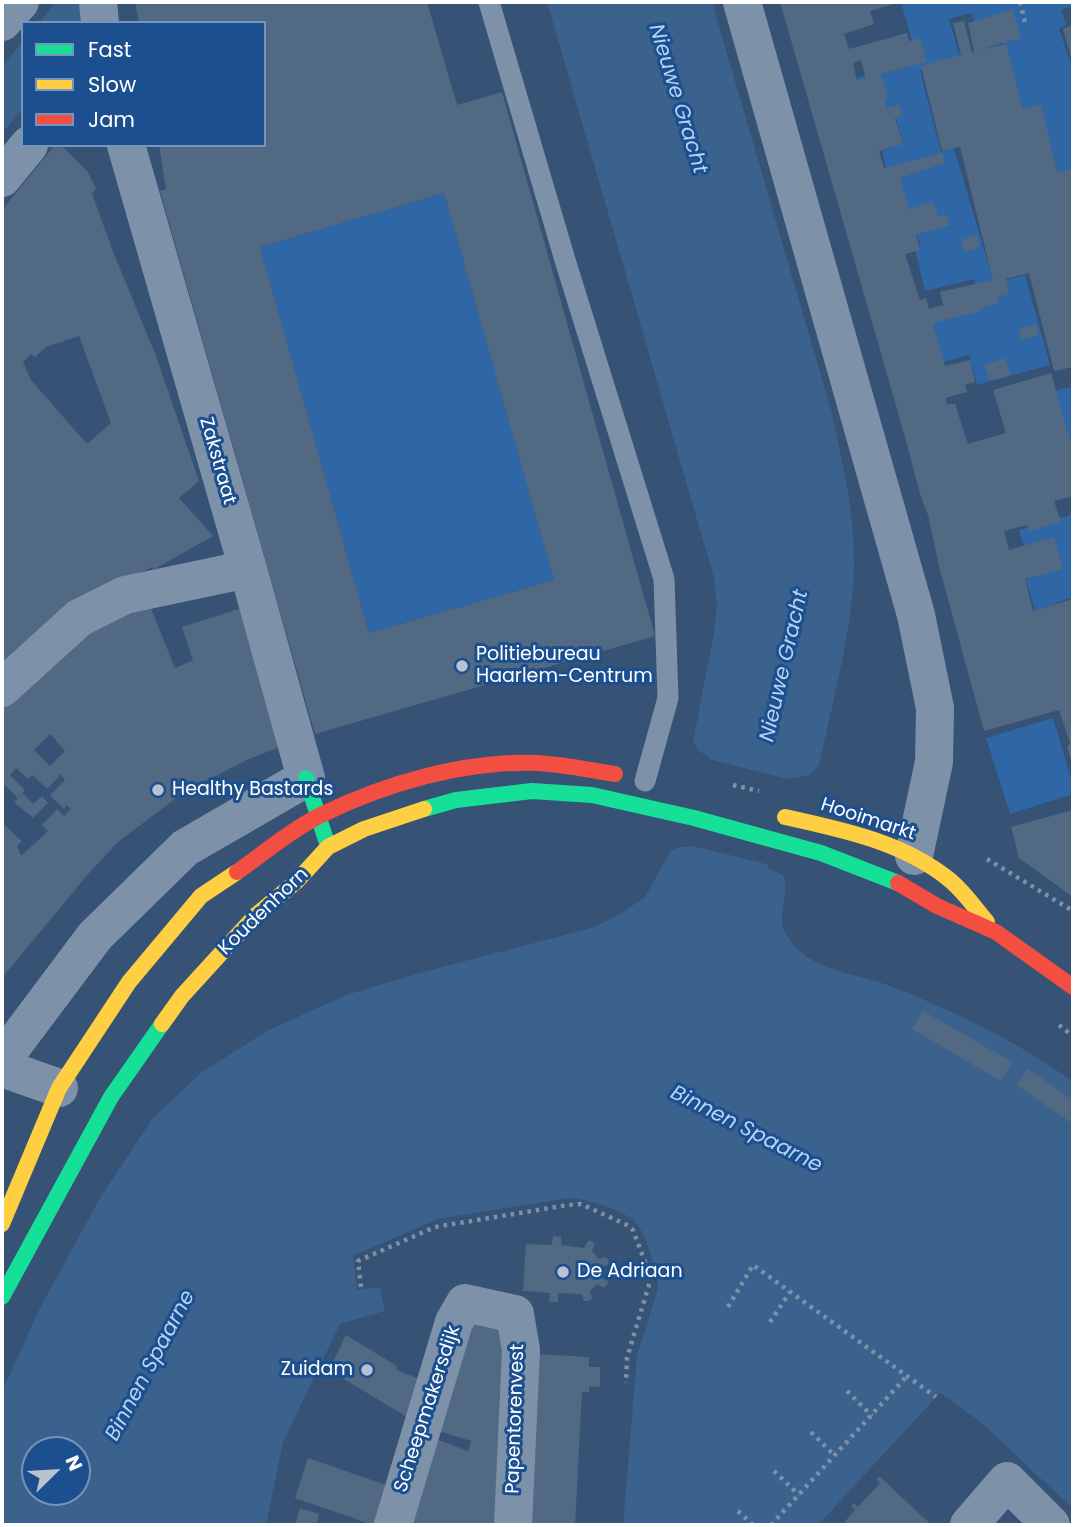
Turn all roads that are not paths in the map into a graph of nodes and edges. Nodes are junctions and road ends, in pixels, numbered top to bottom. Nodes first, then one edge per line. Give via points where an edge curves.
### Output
1 (20, 2) edge
2 (489, 2) edge
3 (742, 2) edge
4 (2, 22) edge
5 (27, 147) edge
6 (126, 147) edge
7 (2, 178) edge
8 (248, 569) junction
9 (2, 688) edge
10 (306, 778) junction
11 (655, 783) junction
12 (637, 805) junction
13 (776, 815) dead end
14 (319, 816) junction
15 (776, 839) joint
16 (328, 847) junction
17 (914, 856) junction
18 (996, 932) junction
19 (1073, 987) edge
20 (2, 1060) edge
21 (2, 1068) edge
22 (65, 1089) junction
23 (2, 1224) edge
24 (2, 1297) edge
25 (515, 1314) joint
26 (393, 1525) edge
27 (513, 1525) edge
28 (969, 1525) edge
29 (1051, 1525) edge

1 - 4 street
2 - 11 lane via 664,579 668,698
3 - 17 street via 916,615 936,708 934,762
5 - 7 street
6 - 8 street, Zakstraat
8 - 9 street via 125,595 79,618
8 - 10 street, Zakstraat
10 - 14 street
10 - 20 street via 185,848 95,936
11 - 12 street
11 - 14 street, Koudenhorn via 537,763 496,765 395,785
12 - 15 street, Koudenhorn
12 - 16 street, Koudenhorn via 568,793 494,794 402,815
13 - 17 street, Hooimarkt via 843,831
14 - 16 street
14 - 22 street, Koudenhorn via 201,896 129,982
15 - 18 street, Hooimarkt via 901,884
16 - 24 street, Koudenhorn via 182,996 104,1096
17 - 18 street, Hooimarkt via 951,881
18 - 19 street, Hooimarkt
21 - 22 street
22 - 23 street, Koudenhorn
25 - 26 street, Scheepmakersdijk via 465,1303 454,1322
25 - 27 street, Papentorenvest via 521,1350
28 - 29 street via 1007,1481

